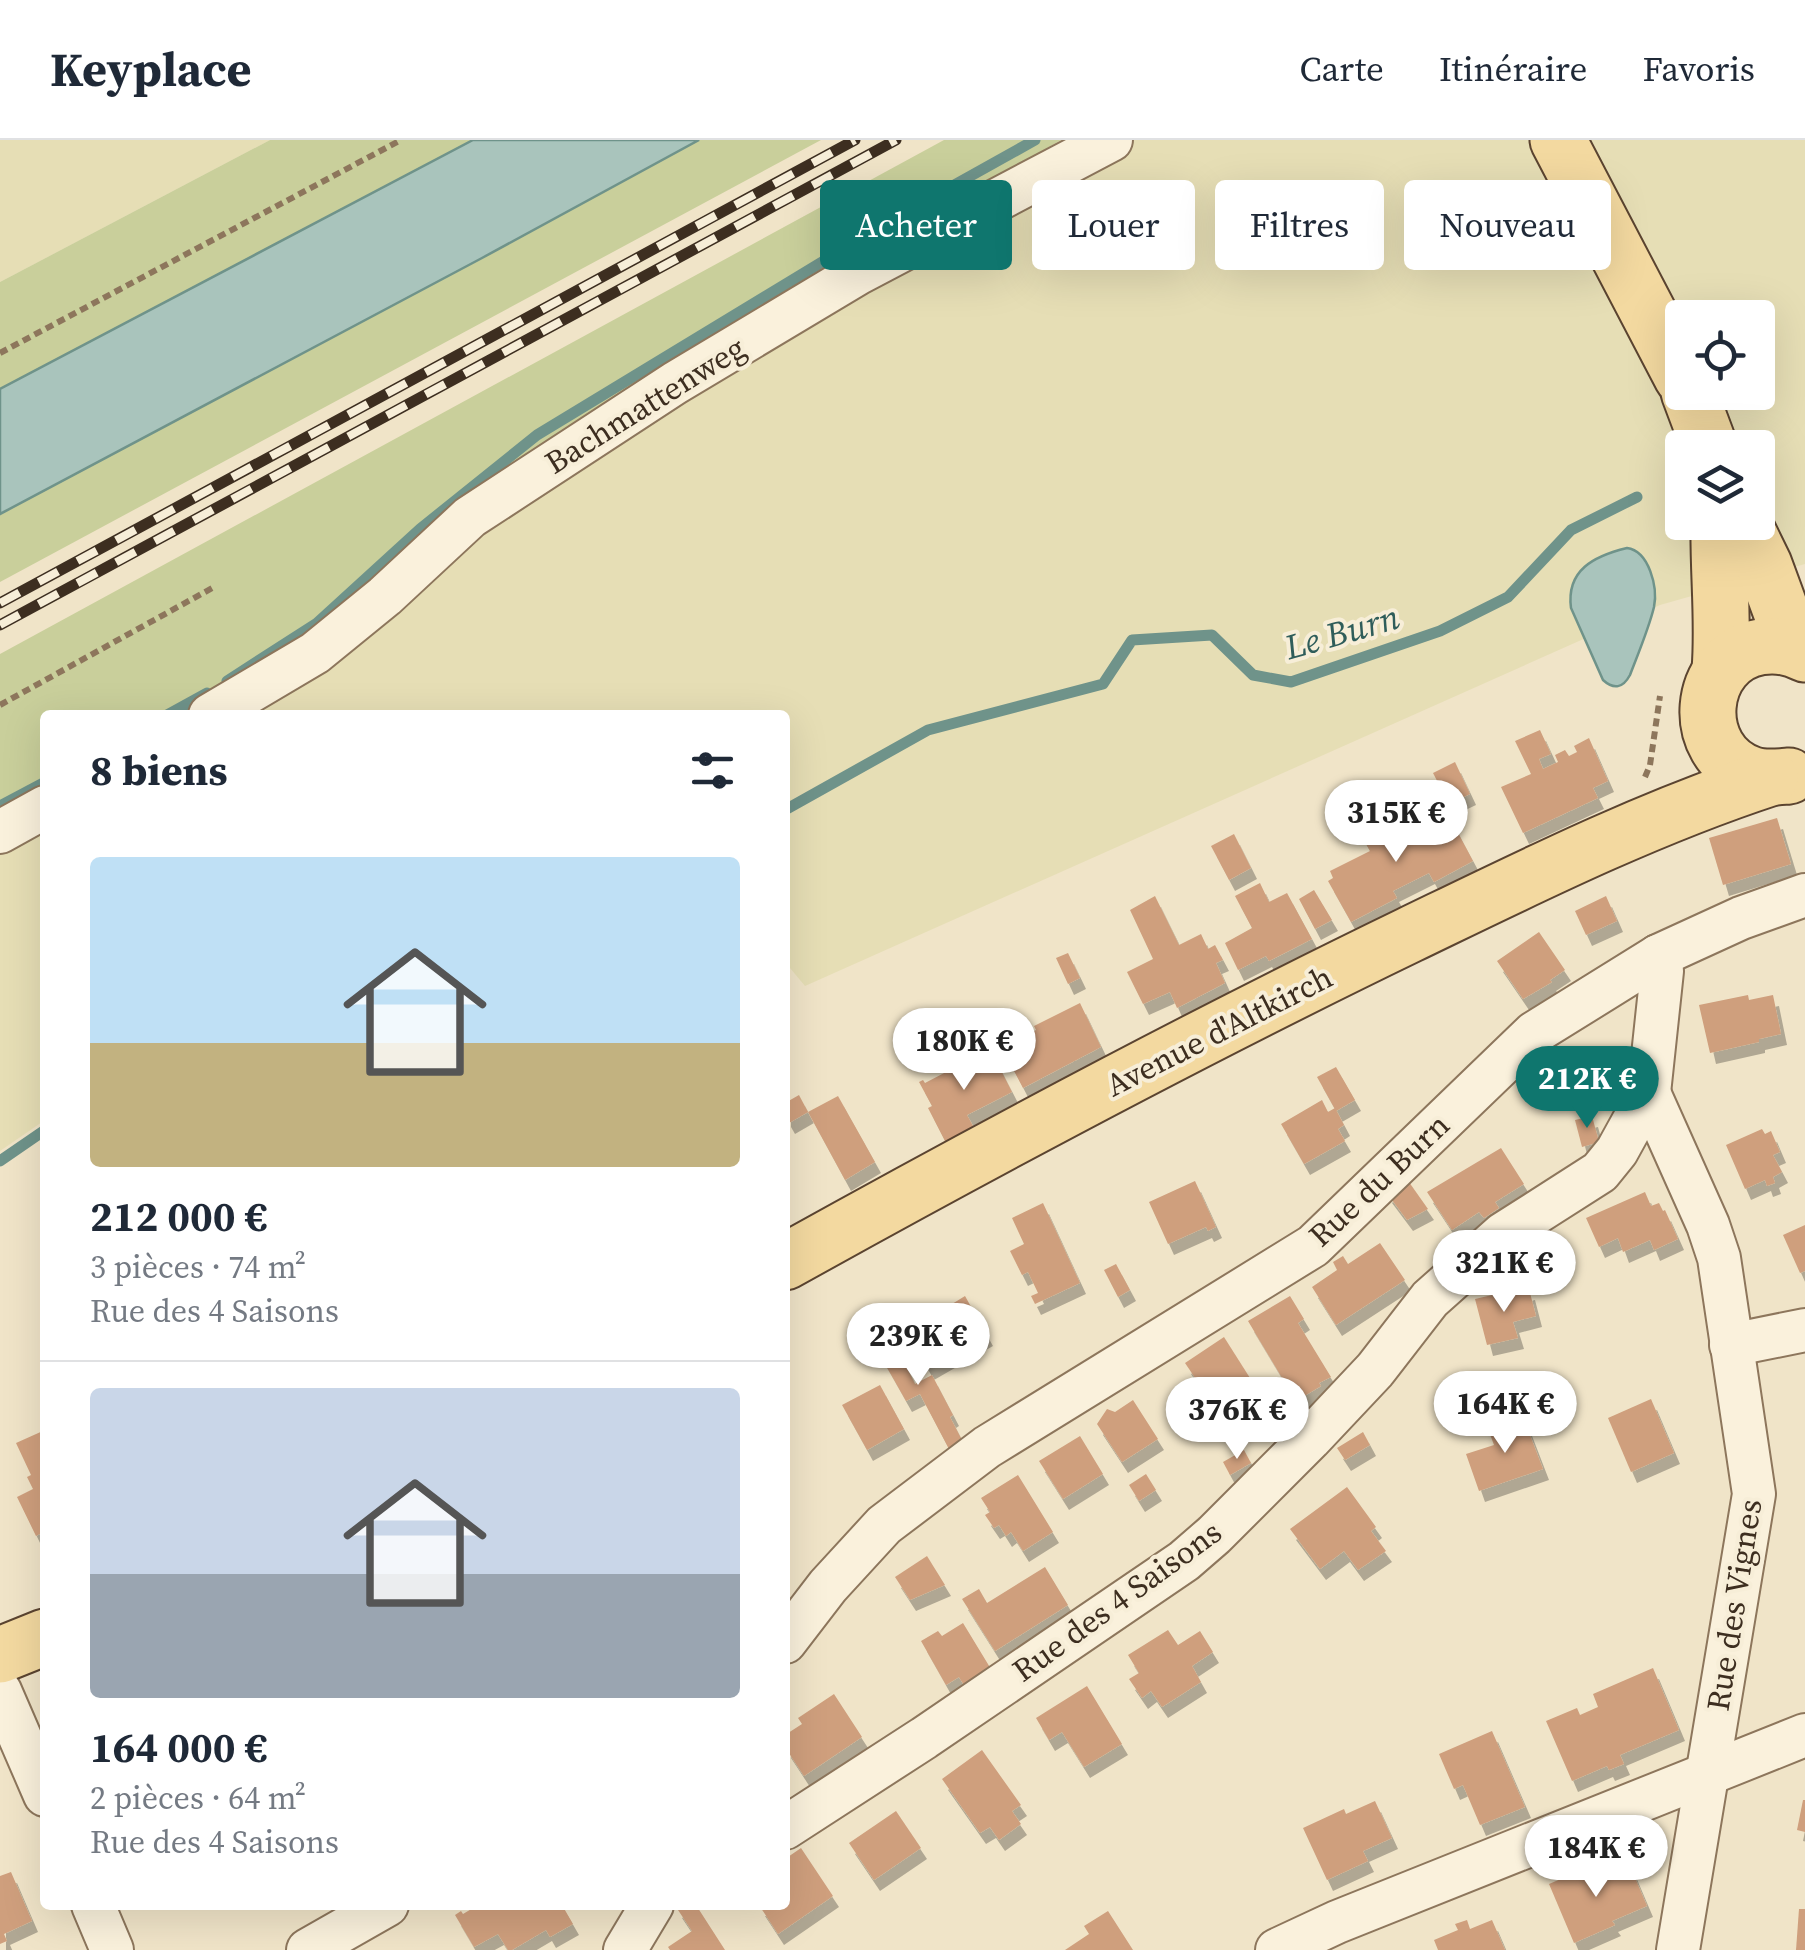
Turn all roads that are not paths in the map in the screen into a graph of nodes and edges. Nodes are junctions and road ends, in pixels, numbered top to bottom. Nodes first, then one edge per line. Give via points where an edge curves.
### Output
1 (1111, 140) edge
2 (1558, 140) edge
3 (1665, 345) edge
4 (1719, 540) edge
5 (1752, 540) edge
6 (1800, 652) edge
7 (1720, 670) junction
8 (218, 710) edge
9 (1708, 729) junction
10 (1787, 773) edge
11 (40, 810) edge
12 (1662, 819) junction
13 (0, 832) edge
14 (1805, 896) edge
15 (1658, 956) junction
16 (1648, 1093) junction
17 (790, 1259) edge
18 (1805, 1330) edge
19 (1730, 1344) junction
20 (790, 1635) edge
21 (40, 1638) edge
22 (0, 1654) edge
23 (0, 1691) edge
24 (1805, 1735) edge
25 (1708, 1775) junction
26 (40, 1783) edge
27 (790, 1825) edge
28 (94, 1910) edge
29 (378, 1910) edge
30 (649, 1910) edge
31 (112, 1950) edge
32 (308, 1950) edge
33 (626, 1950) edge
34 (1277, 1950) edge
35 (1678, 1950) edge

1 - 8 street, Bachmattenweg via 857,274 675,383 470,517 314,653
2 - 3 main road
4 - 7 main road
5 - 6 main road
6 - 7 main road via 1755,648
7 - 9 main road via 1710,688
9 - 10 main road via 1718,748 1749,774
9 - 12 main road via 1700,760
10 - 12 main road, Avenue d'Altkirch
11 - 13 street
12 - 17 main road, Avenue d'Altkirch via 1252,1011
14 - 15 street, Rue du Burn
15 - 16 street, Rue des 4 Saisons via 1662,971
15 - 20 street, Rue du Burn via 1534,1032 1313,1246 987,1447 884,1525
16 - 19 street, Rue des Vignes via 1719,1258
16 - 27 street, Rue des 4 Saisons via 1600,1172 1503,1234 1430,1300 1375,1370 1199,1548
18 - 19 street
19 - 25 street, Rue des Vignes via 1754,1494
21 - 22 main road
23 - 26 street
24 - 25 street
25 - 34 street
25 - 35 street, Rue des Vignes
28 - 31 street
29 - 32 street
30 - 33 street

